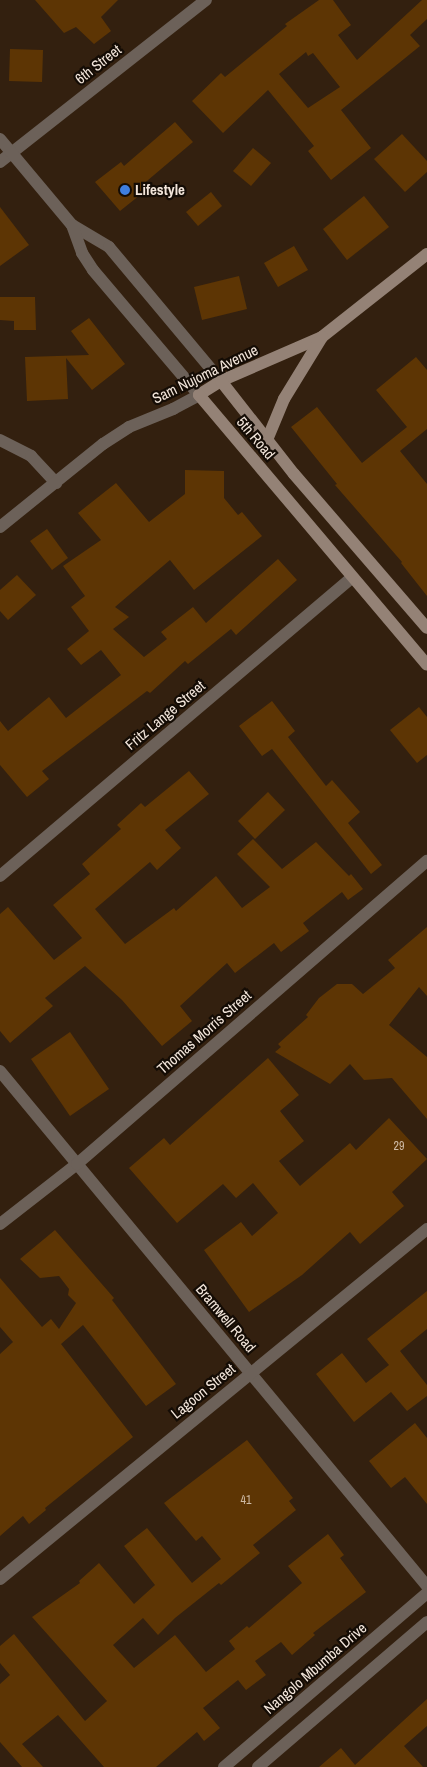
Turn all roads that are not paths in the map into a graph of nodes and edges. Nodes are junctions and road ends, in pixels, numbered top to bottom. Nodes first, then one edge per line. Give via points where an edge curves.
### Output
1 (206, 0) edge
2 (0, 139) edge
3 (11, 153) junction
4 (0, 162) edge
5 (72, 225) junction
6 (427, 254) edge
7 (322, 337) junction
8 (221, 381) junction
9 (199, 395) junction
10 (0, 440) edge
11 (267, 440) junction
12 (56, 483) junction
13 (0, 527) edge
14 (352, 578) junction
15 (427, 628) edge
16 (427, 665) edge
17 (427, 861) edge
18 (0, 876) edge
19 (0, 1071) edge
20 (77, 1164) junction
21 (0, 1224) edge
22 (427, 1229) edge
23 (250, 1374) junction
24 (0, 1579) edge
25 (427, 1586) edge
26 (427, 1593) edge
27 (427, 1622) edge
28 (224, 1767) edge
29 (258, 1767) edge

1 - 3 street, 6th Street
2 - 3 street, 5th Road
3 - 4 street, 6th Street
3 - 5 street, 5th Road
5 - 8 street, 5th Road via 109,247
5 - 9 street, 5th Road via 82,253 93,270
6 - 7 main road, Sam Nujoma Avenue
7 - 8 main road, Sam Nujoma Avenue
7 - 11 main road via 284,399
8 - 9 main road, Sam Nujoma Avenue
8 - 11 main road, 5th Road
9 - 12 street, Sam Nujoma Avenue via 129,427
9 - 14 main road, 5th Road
10 - 12 street via 31,456
11 - 15 main road, 5th Road
12 - 13 street, Sam Nujoma Avenue
14 - 16 main road, 5th Road
14 - 18 street, Fritz Lange Street
17 - 20 street, Thomas Morris Street
19 - 20 street, Bramwell Road
20 - 21 street, Thomas Morris Street
20 - 23 street, Bramwell Road
22 - 23 street, Lagoon Street
23 - 24 street, Lagoon Street
23 - 25 street, Bramwell Road
26 - 28 street, Nangolo Mbumba Drive
27 - 29 street

